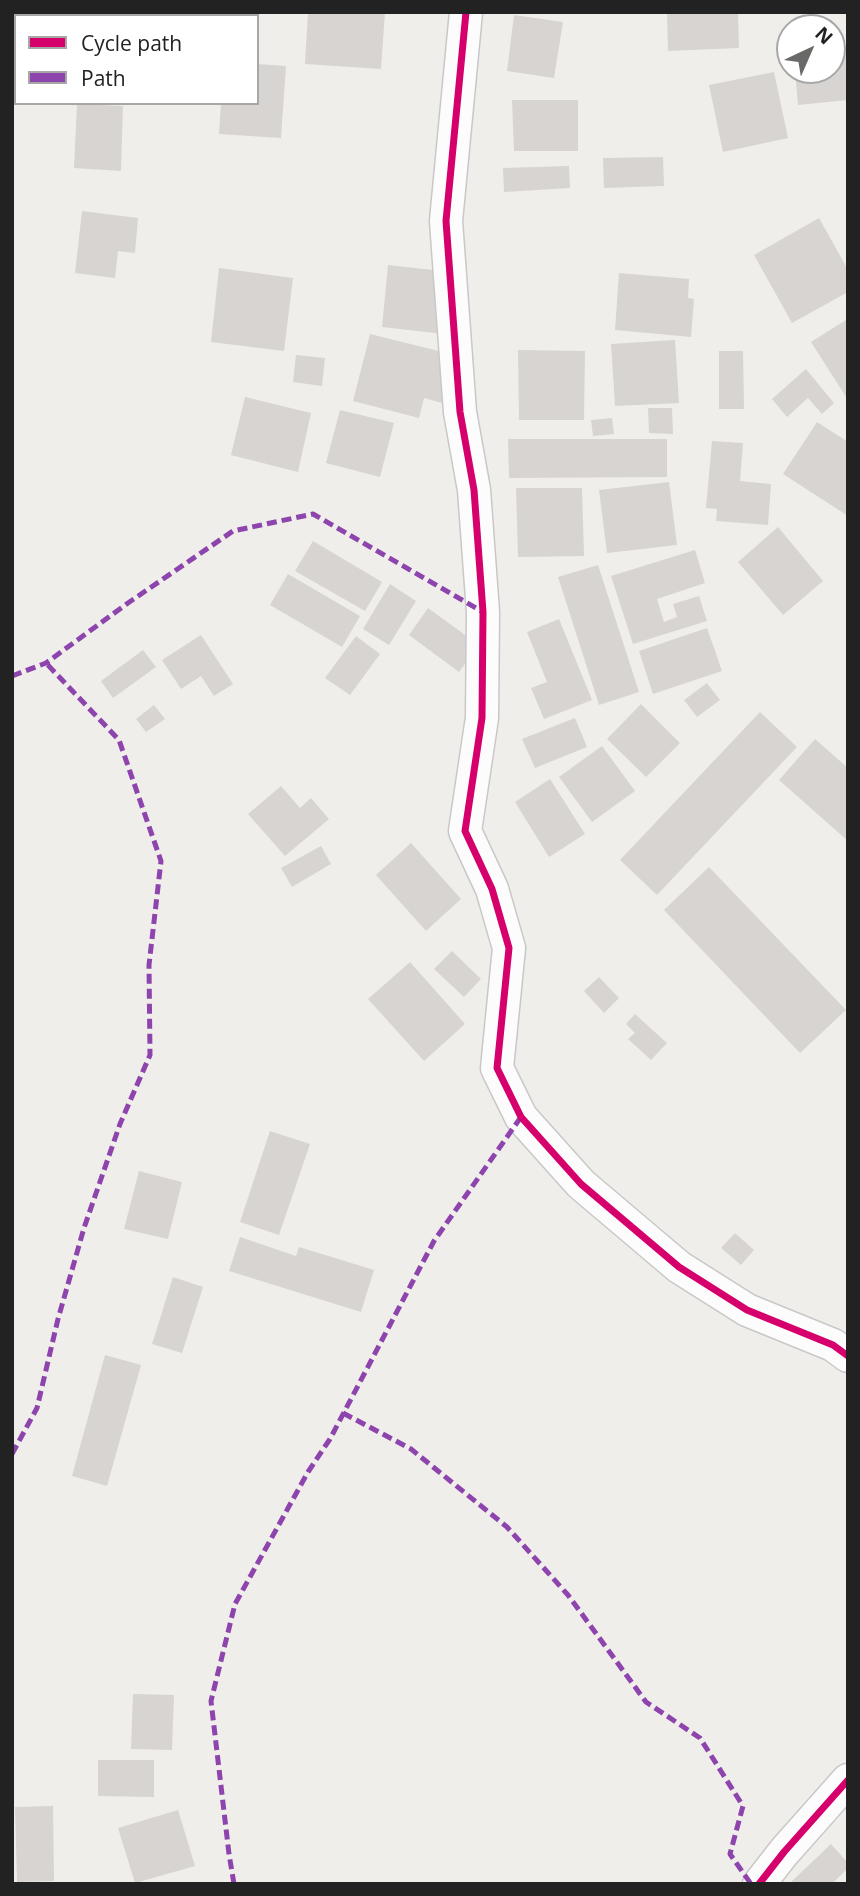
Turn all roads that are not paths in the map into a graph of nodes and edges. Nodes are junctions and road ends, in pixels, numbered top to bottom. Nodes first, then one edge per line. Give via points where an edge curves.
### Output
1 (466, 12) edge
2 (848, 1356) edge
3 (848, 1780) edge
4 (759, 1884) edge

1 - 2 street via 446,221 460,412 474,490 483,612 482,718 465,831 492,888 509,948 497,1068 521,1117 581,1184 679,1266 747,1310 833,1345
3 - 4 street

